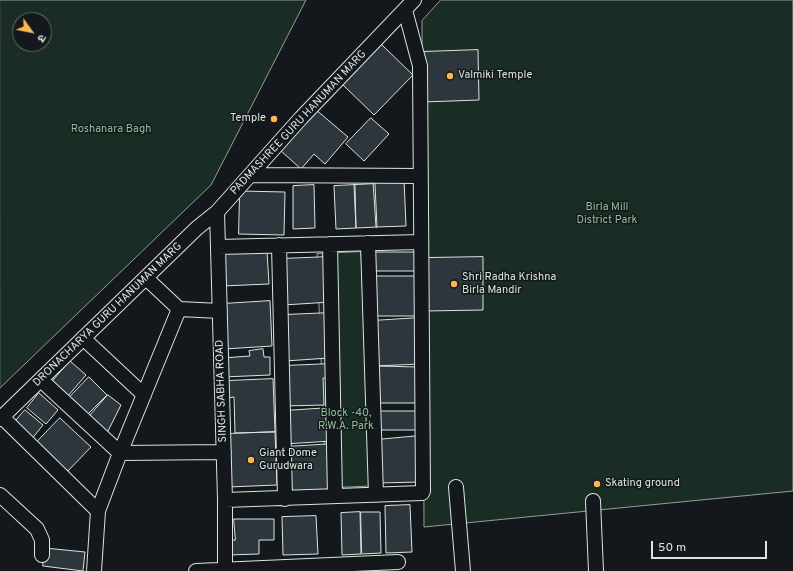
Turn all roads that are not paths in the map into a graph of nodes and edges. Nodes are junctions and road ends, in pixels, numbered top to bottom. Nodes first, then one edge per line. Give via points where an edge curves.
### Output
1 (409, 5) edge
2 (251, 175) junction
3 (420, 176) junction
4 (217, 212) junction
5 (420, 242) junction
6 (368, 243) junction
7 (330, 244) junction
8 (279, 245) junction
9 (218, 247) junction
10 (146, 278) junction
11 (179, 310) junction
12 (220, 311) junction
13 (84, 338) junction
14 (41, 380) junction
15 (144, 395) junction
16 (1, 418) edge
17 (224, 452) junction
18 (120, 453) junction
19 (456, 488) dead end
20 (0, 495) edge
21 (376, 495) junction
22 (335, 496) junction
23 (285, 498) junction
24 (225, 500) junction
25 (592, 501) dead end
26 (98, 511) junction
27 (42, 555) dead end
28 (398, 562) dead end
29 (225, 570) edge
30 (94, 571) edge
31 (196, 571) edge
32 (463, 571) edge
33 (596, 571) edge

1 - 2 street, PADMASHREE GURU HANUMAN MARG via 301,118
1 - 3 street via 420,64
2 - 3 street
2 - 4 street, PADMASHREE GURU HANUMAN MARG
3 - 5 street
4 - 9 street, SINGH SABHA ROAD
4 - 10 street, DRONACHARYA GURU HANUMAN MARG
5 - 6 street
5 - 21 street via 424,491
6 - 7 street
6 - 21 street
7 - 8 street
7 - 22 street
8 - 9 street
8 - 23 street
9 - 12 street, SINGH SABHA ROAD
10 - 11 street
10 - 13 street, DRONACHARYA GURU HANUMAN MARG
11 - 12 street
11 - 15 street
12 - 17 street, SINGH SABHA ROAD
13 - 14 street, DRONACHARYA GURU HANUMAN MARG
13 - 15 street
14 - 16 street, DRONACHARYA GURU HANUMAN MARG
14 - 18 street
15 - 18 street
16 - 26 street
17 - 18 street
17 - 24 street, SINGH SABHA ROAD
18 - 26 street
19 - 32 street
20 - 27 street via 37,529 42,540
21 - 22 street
22 - 23 street
23 - 24 street
24 - 29 street, SINGH SABHA ROAD
25 - 33 street
26 - 30 street
28 - 29 street
29 - 31 street

